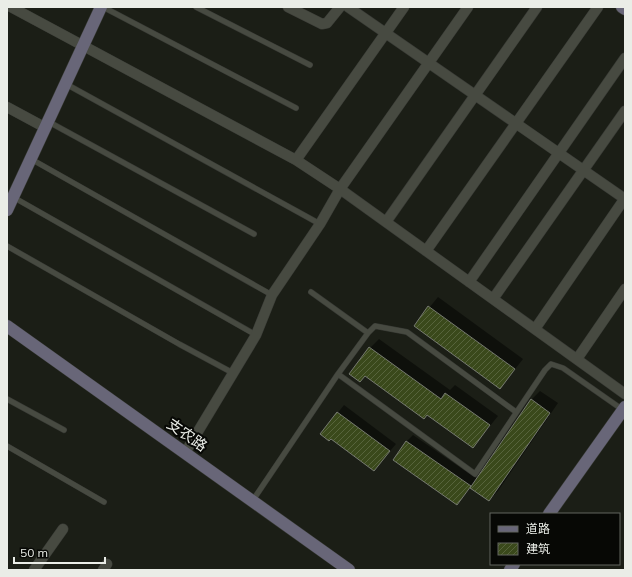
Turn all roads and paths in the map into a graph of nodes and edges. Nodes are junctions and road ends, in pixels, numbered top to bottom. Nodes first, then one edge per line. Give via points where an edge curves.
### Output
1 (11, 7) edge
2 (102, 7) edge
3 (196, 7) edge
4 (288, 7) edge
5 (340, 7) edge
6 (348, 7) edge
7 (404, 7) edge
8 (468, 7) edge
9 (537, 7) edge
10 (598, 7) edge
11 (622, 7) edge
12 (625, 9) edge
13 (386, 32) junction
14 (84, 45) junction
15 (625, 58) edge
16 (429, 62) junction
17 (310, 66) dead end
18 (66, 84) junction
19 (475, 94) junction
20 (7, 107) edge
21 (296, 108) dead end
22 (625, 111) edge
23 (516, 123) junction
24 (47, 125) junction
25 (559, 153) junction
26 (31, 159) junction
27 (296, 160) junction
28 (583, 170) junction
29 (340, 188) junction
30 (13, 197) junction
31 (625, 199) edge
32 (7, 210) edge
33 (386, 222) junction
34 (320, 224) junction
35 (254, 234) dead end
36 (7, 246) edge
37 (426, 251) junction
38 (469, 282) junction
39 (625, 289) edge
40 (311, 292) dead end
41 (272, 295) junction
42 (493, 299) junction
43 (7, 326) edge
44 (535, 329) junction
45 (368, 334) junction
46 (256, 335) junction
47 (577, 359) junction
48 (233, 373) junction
49 (338, 374) junction
50 (625, 394) edge
51 (7, 399) edge
52 (624, 408) edge
53 (516, 412) junction
54 (64, 430) dead end
55 (7, 446) edge
56 (185, 453) junction
57 (252, 500) junction
58 (104, 502) dead end
59 (550, 513) edge
60 (63, 530) dead end
61 (34, 570) edge
62 (349, 570) edge

1 - 14 street
2 - 14 street
2 - 21 lane
3 - 17 lane
4 - 5 street via 322,24 327,23
6 - 13 street
7 - 13 street
8 - 16 street
9 - 19 street
10 - 23 street
11 - 12 street
13 - 16 street
13 - 27 street
14 - 18 street
14 - 27 street
15 - 25 street
16 - 19 street
16 - 29 street
18 - 24 street
18 - 34 lane
19 - 23 street
19 - 33 street
20 - 24 street
22 - 28 street
23 - 25 street
23 - 37 street
24 - 26 street
24 - 35 lane
25 - 28 street
25 - 38 street
26 - 30 street
26 - 41 lane
27 - 29 street
28 - 31 street
28 - 42 street
29 - 33 street
29 - 34 street
30 - 32 street
30 - 46 lane
31 - 44 street
33 - 37 street
34 - 41 street
36 - 48 lane
37 - 38 street
38 - 42 street
39 - 47 street
40 - 45 lane
41 - 46 street
42 - 44 street
43 - 56 street, 支农路
44 - 47 street
45 - 49 lane
45 - 53 lane via 374,326 407,332
46 - 48 street
47 - 50 street
48 - 56 street
49 - 53 lane via 475,474
49 - 57 lane
51 - 54 lane
52 - 53 lane via 563,368 551,364
52 - 59 street
55 - 58 lane
56 - 57 street, 支农路
57 - 62 street, 支农路
60 - 61 street

